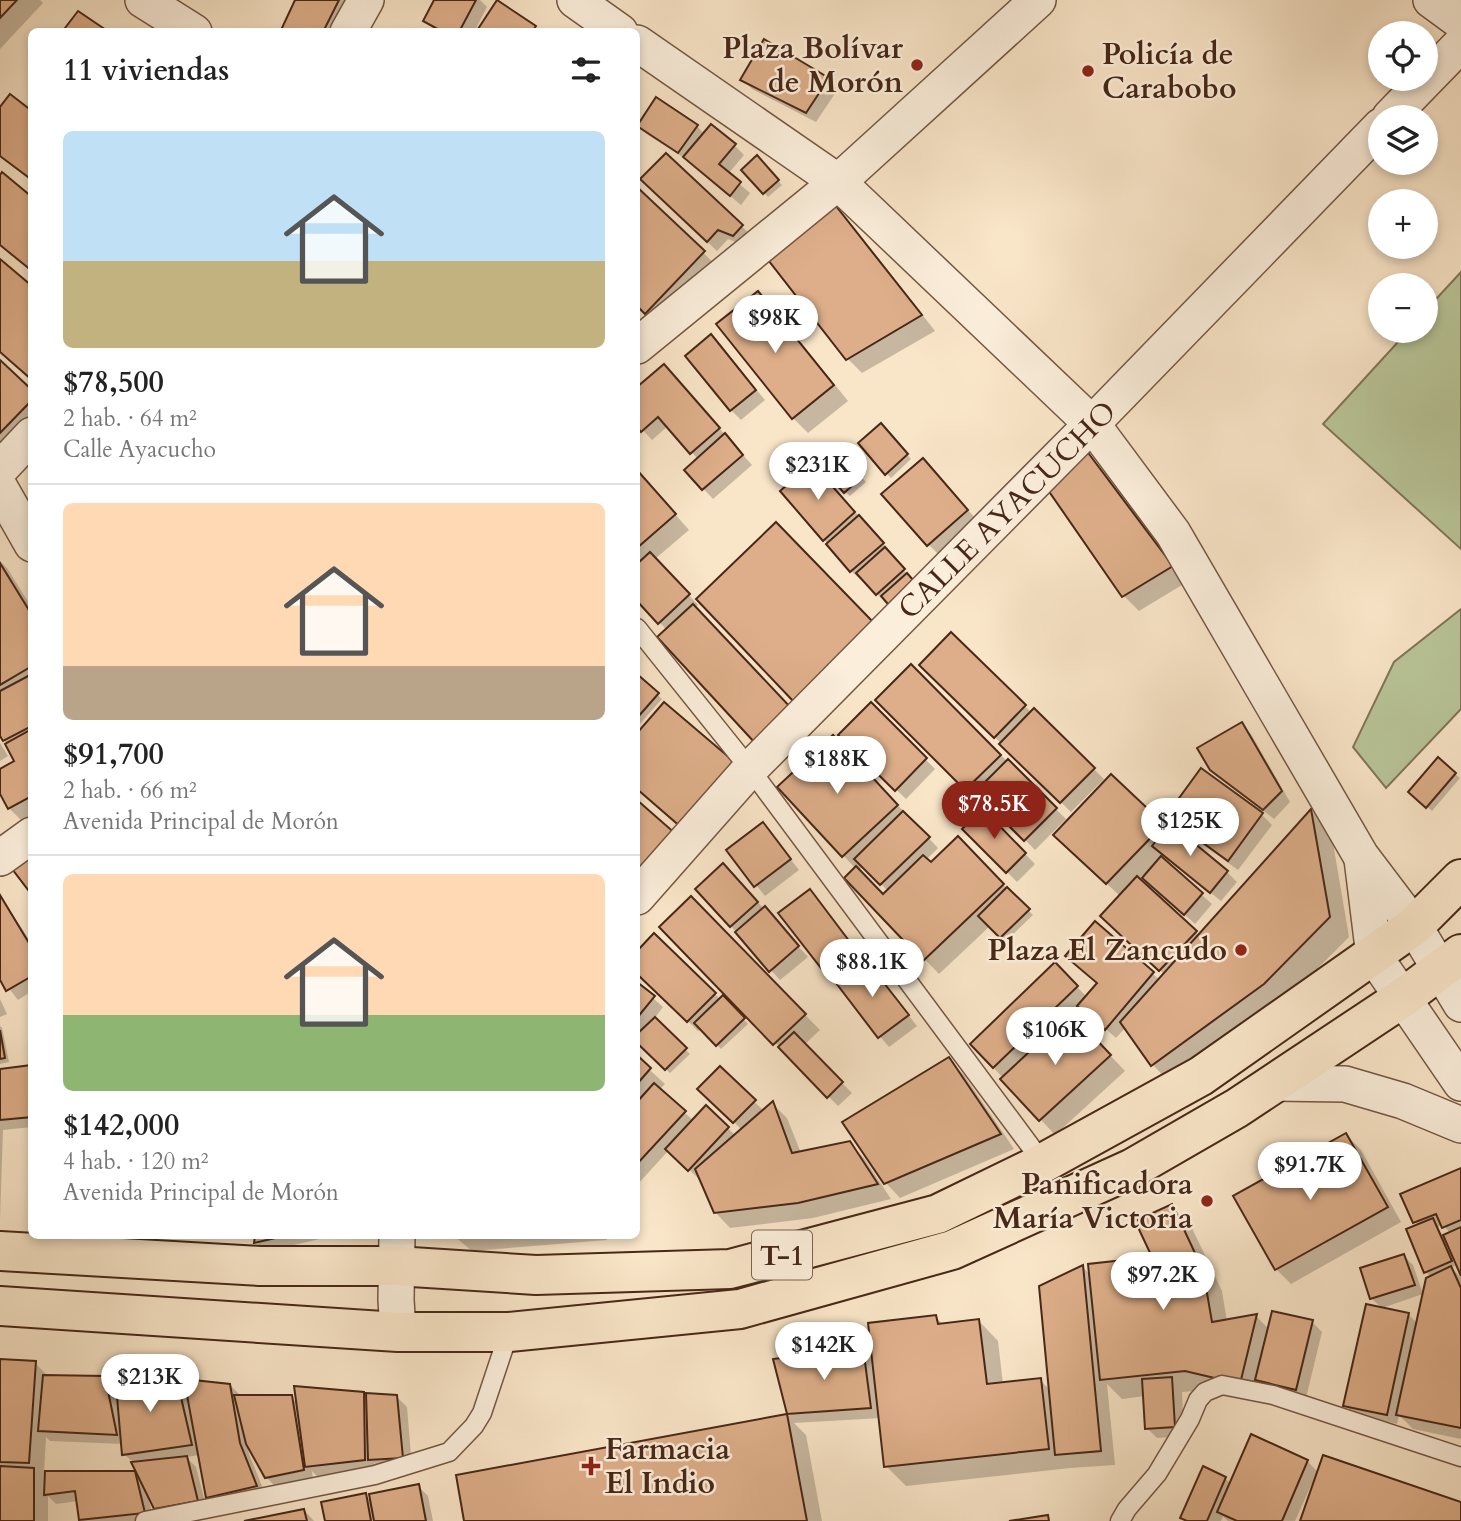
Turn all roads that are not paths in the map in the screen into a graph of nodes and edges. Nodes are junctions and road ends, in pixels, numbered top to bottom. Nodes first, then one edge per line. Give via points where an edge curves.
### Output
1 (143, 0) edge
2 (366, 0) edge
3 (575, 0) edge
4 (1038, 0) edge
5 (1431, 0) edge
6 (1461, 22) edge
7 (188, 28) edge
8 (350, 28) edge
9 (614, 28) edge
10 (1461, 44) edge
11 (640, 45) edge
12 (1402, 105) edge
13 (1368, 140) edge
14 (838, 182) junction
15 (640, 344) edge
16 (1092, 424) junction
17 (28, 439) edge
18 (0, 469) edge
19 (0, 488) edge
20 (28, 537) edge
21 (640, 632) edge
22 (750, 769) junction
23 (28, 838) edge
24 (1361, 856) junction
25 (0, 858) edge
26 (1461, 879) edge
27 (640, 894) edge
28 (1414, 926) junction
29 (1374, 956) junction
30 (1451, 962) edge
31 (1404, 997) junction
32 (1461, 1004) edge
33 (1274, 1083) junction
34 (1461, 1083) edge
35 (1461, 1125) edge
36 (1043, 1163) junction
37 (0, 1251) edge
38 (396, 1251) edge
39 (0, 1306) edge
40 (398, 1332) junction
41 (509, 1332) junction
42 (1461, 1457) edge
43 (145, 1521) edge
44 (1120, 1521) edge

1 - 7 street
2 - 8 street
3 - 9 street
4 - 14 street
5 - 6 street
10 - 12 street
11 - 14 street
13 - 16 street, CALLE AYACUCHO
14 - 15 street
14 - 16 street
16 - 22 street, CALLE AYACUCHO
16 - 24 street via 1173,533
17 - 18 street
19 - 20 street
21 - 22 lane
22 - 27 street, CALLE AYACUCHO
22 - 36 lane
23 - 25 street
24 - 28 street
24 - 29 street
26 - 28 main road, T-1
28 - 29 main road, T-1
28 - 30 street
29 - 31 street
29 - 36 main road, T-1 via 1201,1076
30 - 31 main road, T-1
30 - 32 street
31 - 33 main road, T-1
31 - 34 street
33 - 35 street via 1345,1084
33 - 41 main road, T-1 via 1133,1168 952,1250 740,1309
36 - 38 main road, T-1 via 938,1214 730,1269 536,1275
37 - 38 main road, T-1 via 260,1266
38 - 40 street
39 - 40 main road, T-1
40 - 41 main road, T-1
41 - 43 lane via 482,1413 449,1452 375,1475
42 - 44 lane via 1273,1395 1222,1385 1198,1400 1157,1474

